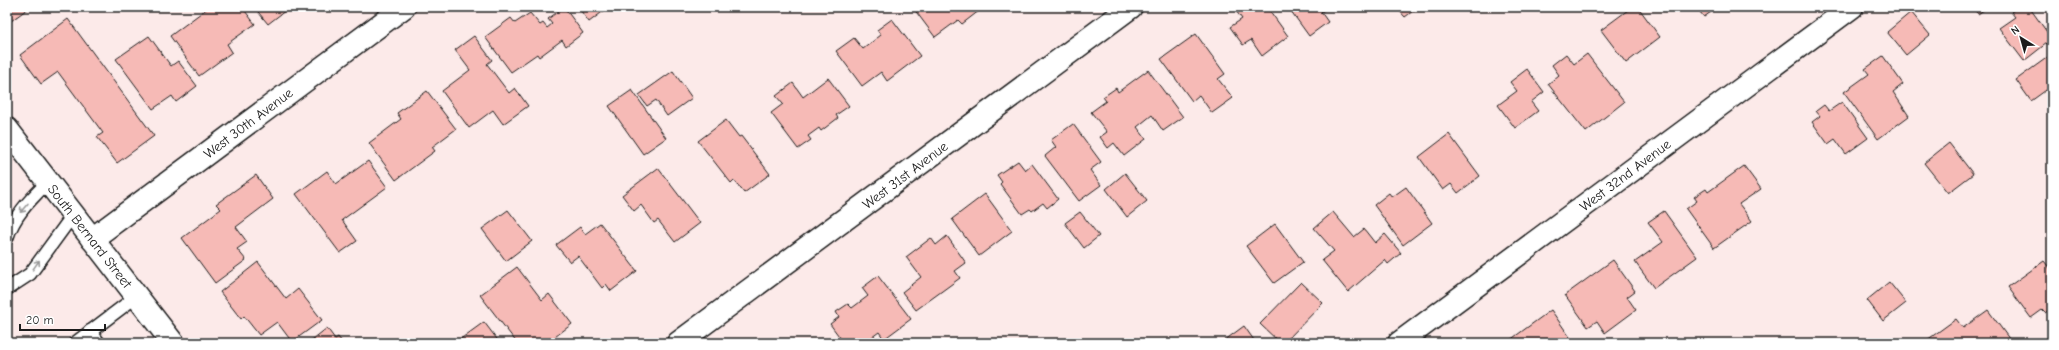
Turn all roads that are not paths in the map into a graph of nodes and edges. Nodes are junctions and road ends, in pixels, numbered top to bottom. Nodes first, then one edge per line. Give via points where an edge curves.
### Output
1 (404, 7) edge
2 (1131, 7) edge
3 (1852, 7) edge
4 (7, 129) edge
5 (48, 182) junction
6 (73, 215) junction
7 (7, 238) edge
8 (92, 239) junction
9 (7, 289) edge
10 (136, 296) junction
11 (90, 331) junction
12 (75, 343) edge
13 (99, 343) edge
14 (173, 343) edge
15 (678, 343) edge
16 (1399, 343) edge

1 - 8 street, West 30th Avenue
2 - 15 street, West 31st Avenue
3 - 16 street, West 32nd Avenue
4 - 5 street, South Bernard Street
5 - 6 street, South Bernard Street
5 -> 7 lane via 21,210
6 - 8 street, South Bernard Street
9 -> 6 lane via 30,274
8 - 10 street, South Bernard Street
10 - 11 lane
10 - 14 street, South Bernard Street
11 - 12 lane
11 - 13 lane

